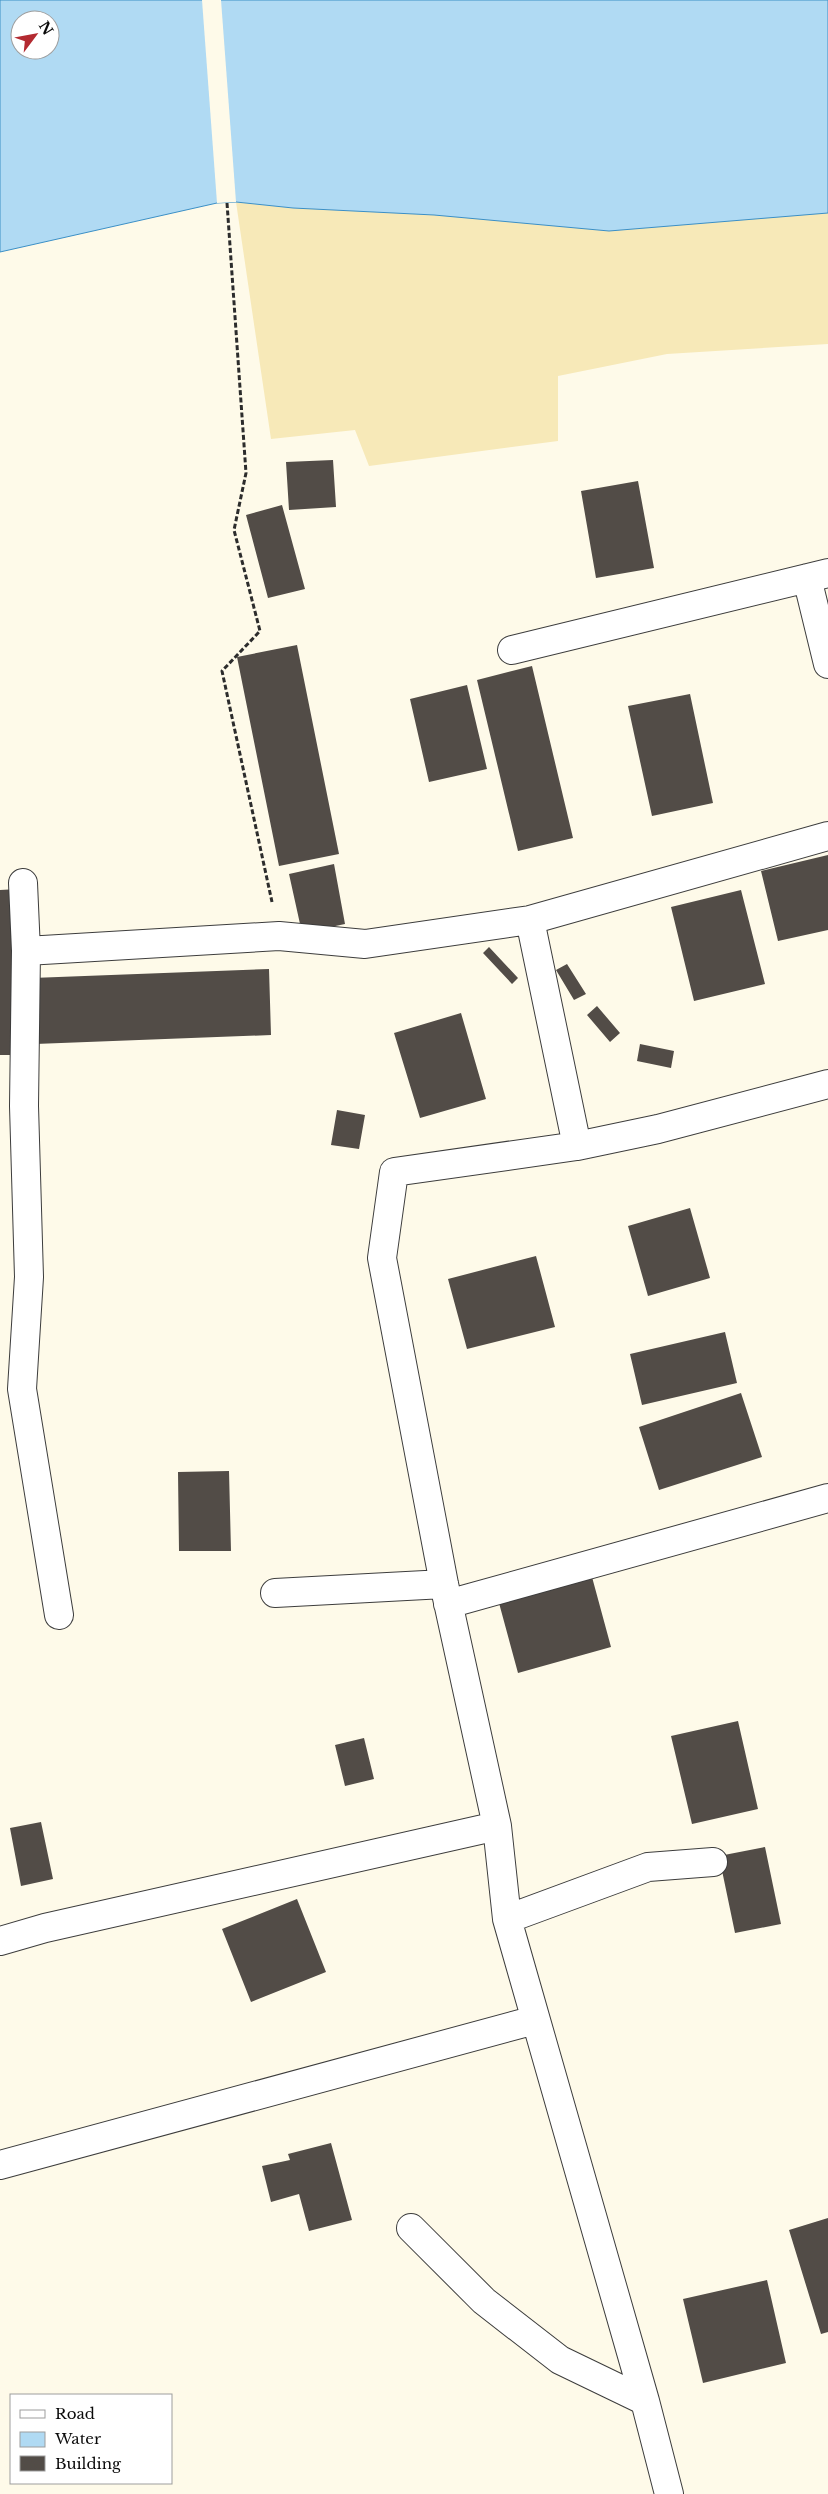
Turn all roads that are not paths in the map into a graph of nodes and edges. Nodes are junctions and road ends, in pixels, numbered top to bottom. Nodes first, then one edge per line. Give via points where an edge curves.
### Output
1 (818, 576) edge
2 (512, 650) dead end
3 (828, 664) edge
4 (828, 836) edge
5 (23, 883) dead end
6 (530, 920) junction
7 (26, 952) junction
8 (828, 1084) edge
9 (577, 1146) junction
10 (828, 1498) edge
11 (275, 1593) dead end
12 (446, 1594) junction
13 (59, 1615) dead end
14 (497, 1826) junction
15 (714, 1862) dead end
16 (507, 1919) junction
17 (0, 1941) edge
18 (535, 2020) junction
19 (0, 2165) edge
20 (411, 2228) dead end
21 (645, 2401) junction
22 (669, 2494) edge

1 - 2 street
1 - 3 street
4 - 6 street
5 - 7 street
6 - 7 street via 365,944 279,936
6 - 9 street
7 - 13 street via 24,1106 29,1277 22,1389
8 - 9 street via 658,1129
9 - 12 street via 394,1172 382,1258
10 - 12 street
11 - 12 street
12 - 14 street
14 - 16 street
14 - 17 street via 45,1928
15 - 16 street via 648,1867
16 - 18 street
18 - 19 street
18 - 21 street
20 - 21 street via 484,2302 560,2360
21 - 22 street

